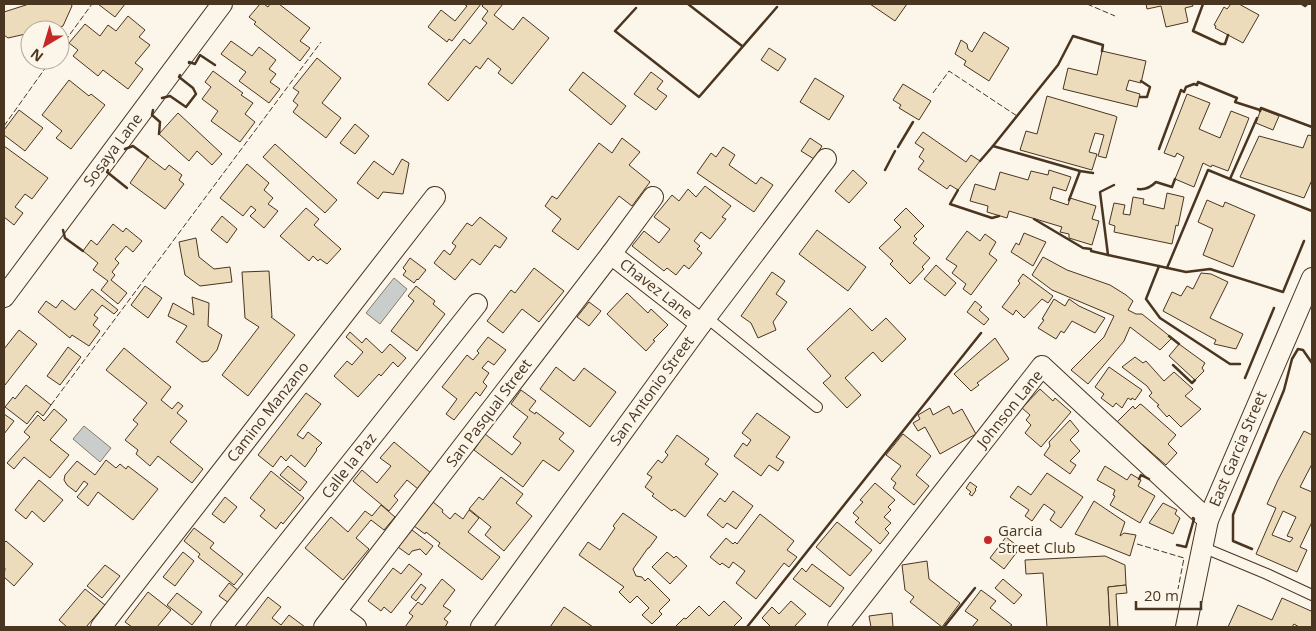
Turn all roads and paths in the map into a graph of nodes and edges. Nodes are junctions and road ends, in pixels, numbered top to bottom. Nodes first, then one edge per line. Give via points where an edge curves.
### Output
1 (222, 4) edge
2 (826, 159) dead end
3 (434, 197) dead end
4 (653, 197) dead end
5 (611, 254) junction
6 (1312, 278) edge
7 (4, 297) edge
8 (477, 304) dead end
9 (703, 320) junction
10 (817, 407) dead end
11 (1208, 520) junction
12 (1202, 547) junction
13 (1312, 595) edge
14 (330, 620) edge
15 (101, 627) edge
16 (221, 627) edge
17 (356, 627) edge
18 (481, 627) edge
19 (838, 627) edge
20 (1186, 627) edge

1 - 7 street, Sosaya Lane
2 - 9 street, San Antonio Street
3 - 15 street, Camino Manzano
4 - 5 street, San Pasqual Street
5 - 9 street, Chavez Lane
5 - 14 street, San Pasqual Street
6 - 11 street, East Garcia Street
8 - 16 street, Calle la Paz
9 - 10 lane
9 - 18 street, San Antonio Street
11 - 12 street, East Garcia Street
11 - 19 street, Johnson Lane via 1042,366
12 - 13 lane
12 - 20 street, East Garcia Street
14 - 17 street

